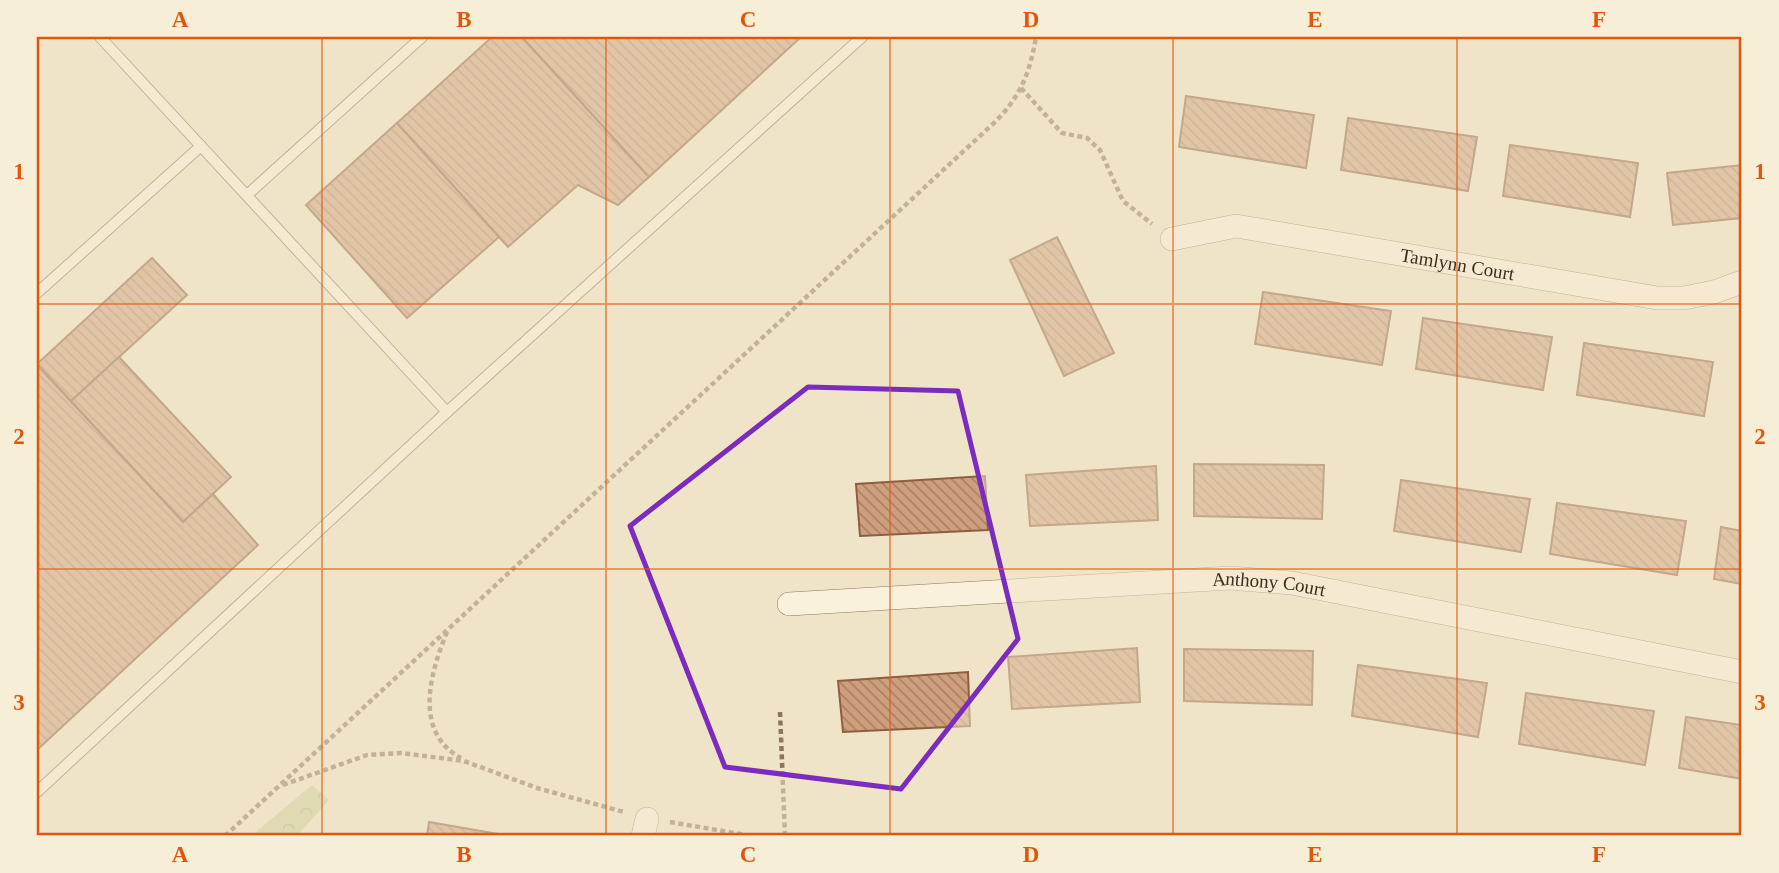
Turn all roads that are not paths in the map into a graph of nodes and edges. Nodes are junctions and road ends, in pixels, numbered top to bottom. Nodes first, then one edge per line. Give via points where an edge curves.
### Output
1 (100, 37) edge
2 (422, 37) edge
3 (862, 37) edge
4 (201, 146) junction
5 (247, 195) junction
6 (1172, 239) road end
7 (1742, 282) edge
8 (37, 293) edge
9 (447, 412) junction
10 (789, 604) dead end
11 (1742, 672) edge
12 (37, 792) edge

1 - 4 lane
2 - 5 lane
3 - 9 lane
4 - 5 lane
4 - 8 lane
5 - 9 lane
6 - 7 street, Tamlynn Court via 1236,226 1657,298 1684,299
9 - 12 lane
10 - 11 street, Anthony Court via 1263,580

